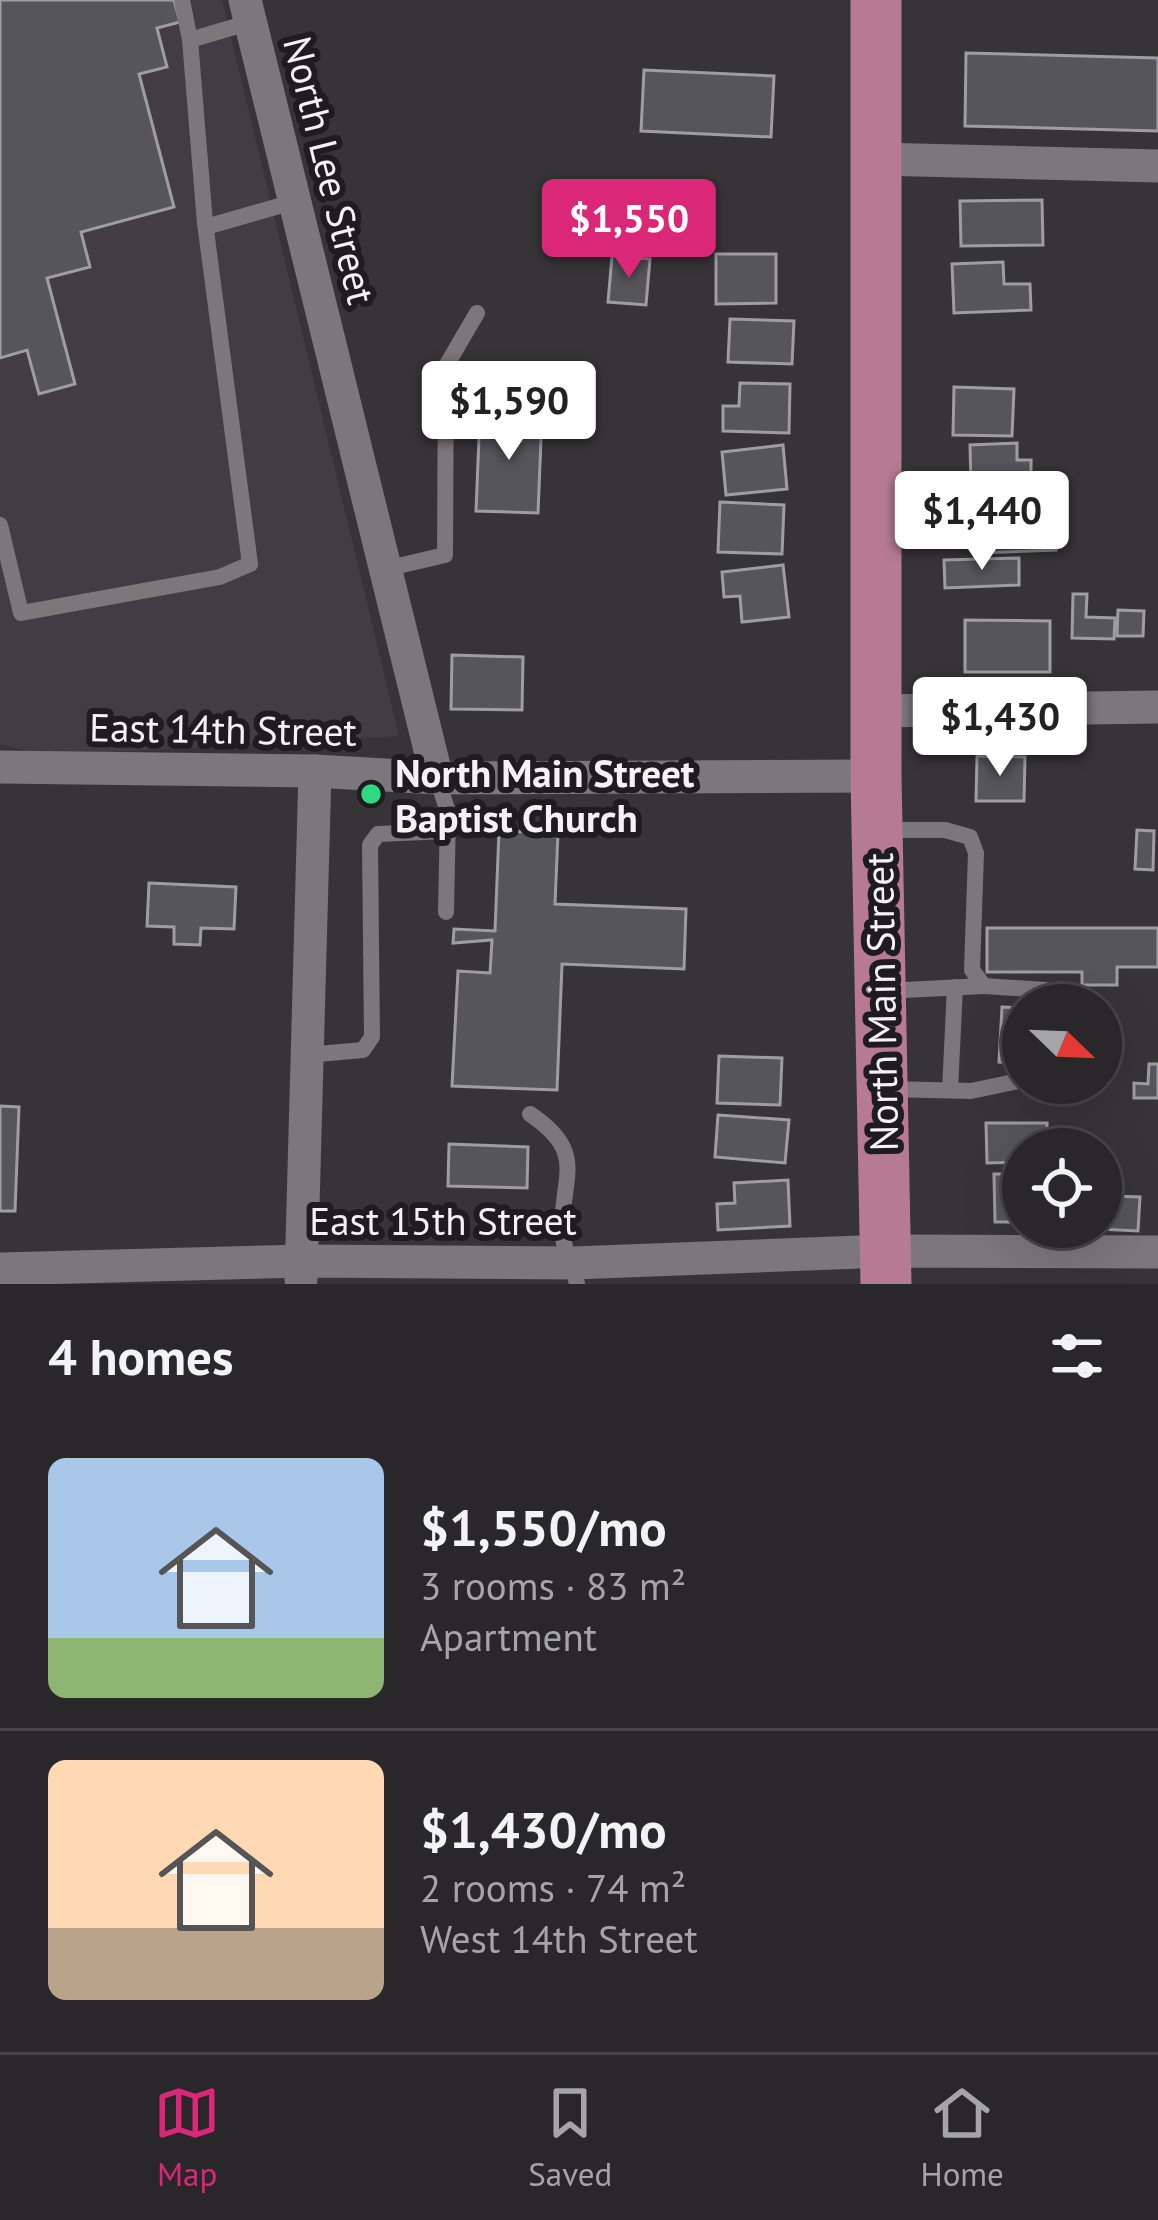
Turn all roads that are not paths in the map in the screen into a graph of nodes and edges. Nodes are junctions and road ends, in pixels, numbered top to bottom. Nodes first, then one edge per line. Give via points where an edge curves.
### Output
1 (182, 0) edge
2 (876, 0) edge
3 (248, 11) edge
4 (190, 40) junction
5 (875, 159) junction
6 (1158, 166) edge
7 (293, 202) junction
8 (206, 227) junction
9 (477, 313) dead end
10 (0, 525) edge
11 (385, 569) junction
12 (1158, 707) edge
13 (876, 711) junction
14 (0, 767) edge
15 (315, 771) junction
16 (876, 776) junction
17 (437, 778) junction
18 (878, 830) junction
19 (447, 831) junction
20 (446, 912) dead end
21 (985, 986) junction
22 (955, 987) junction
23 (1002, 987) edge
24 (881, 991) junction
25 (307, 1055) junction
26 (1002, 1084) edge
27 (883, 1089) junction
28 (950, 1090) junction
29 (530, 1114) dead end
30 (1158, 1252) edge
31 (886, 1267) edge
32 (301, 1273) edge
33 (14, 1274) edge
34 (575, 1274) edge

1 - 4 lane
2 - 5 main road, North Main Street
3 - 4 lane
3 - 7 street, North Lee Street
4 - 8 lane
5 - 6 street
5 - 13 main road, North Main Street
7 - 8 lane
7 - 11 street, North Lee Street
8 - 10 lane via 250,564 220,577 21,614
9 - 11 lane via 446,366 445,556
11 - 17 street, North Lee Street
12 - 13 street
13 - 16 main road, North Main Street
14 - 15 street, East 14th Street
15 - 17 street, East 14th Street
15 - 25 street
16 - 17 street, East 14th Street
16 - 18 main road, North Main Street
17 - 19 lane
18 - 21 lane via 970,837 972,970
18 - 24 main road, North Main Street
19 - 20 lane
19 - 25 lane via 378,834 370,845 372,1037 363,1050
21 - 22 lane
21 - 23 lane
22 - 24 lane
22 - 28 lane
24 - 27 main road, North Main Street
25 - 32 street
26 - 28 lane
27 - 28 lane
27 - 31 main road, North Main Street
29 - 34 lane via 565,1145 562,1242
30 - 31 street, East 15th Street
31 - 34 street, East 15th Street
32 - 33 street, East 15th Street
32 - 34 street, East 15th Street

